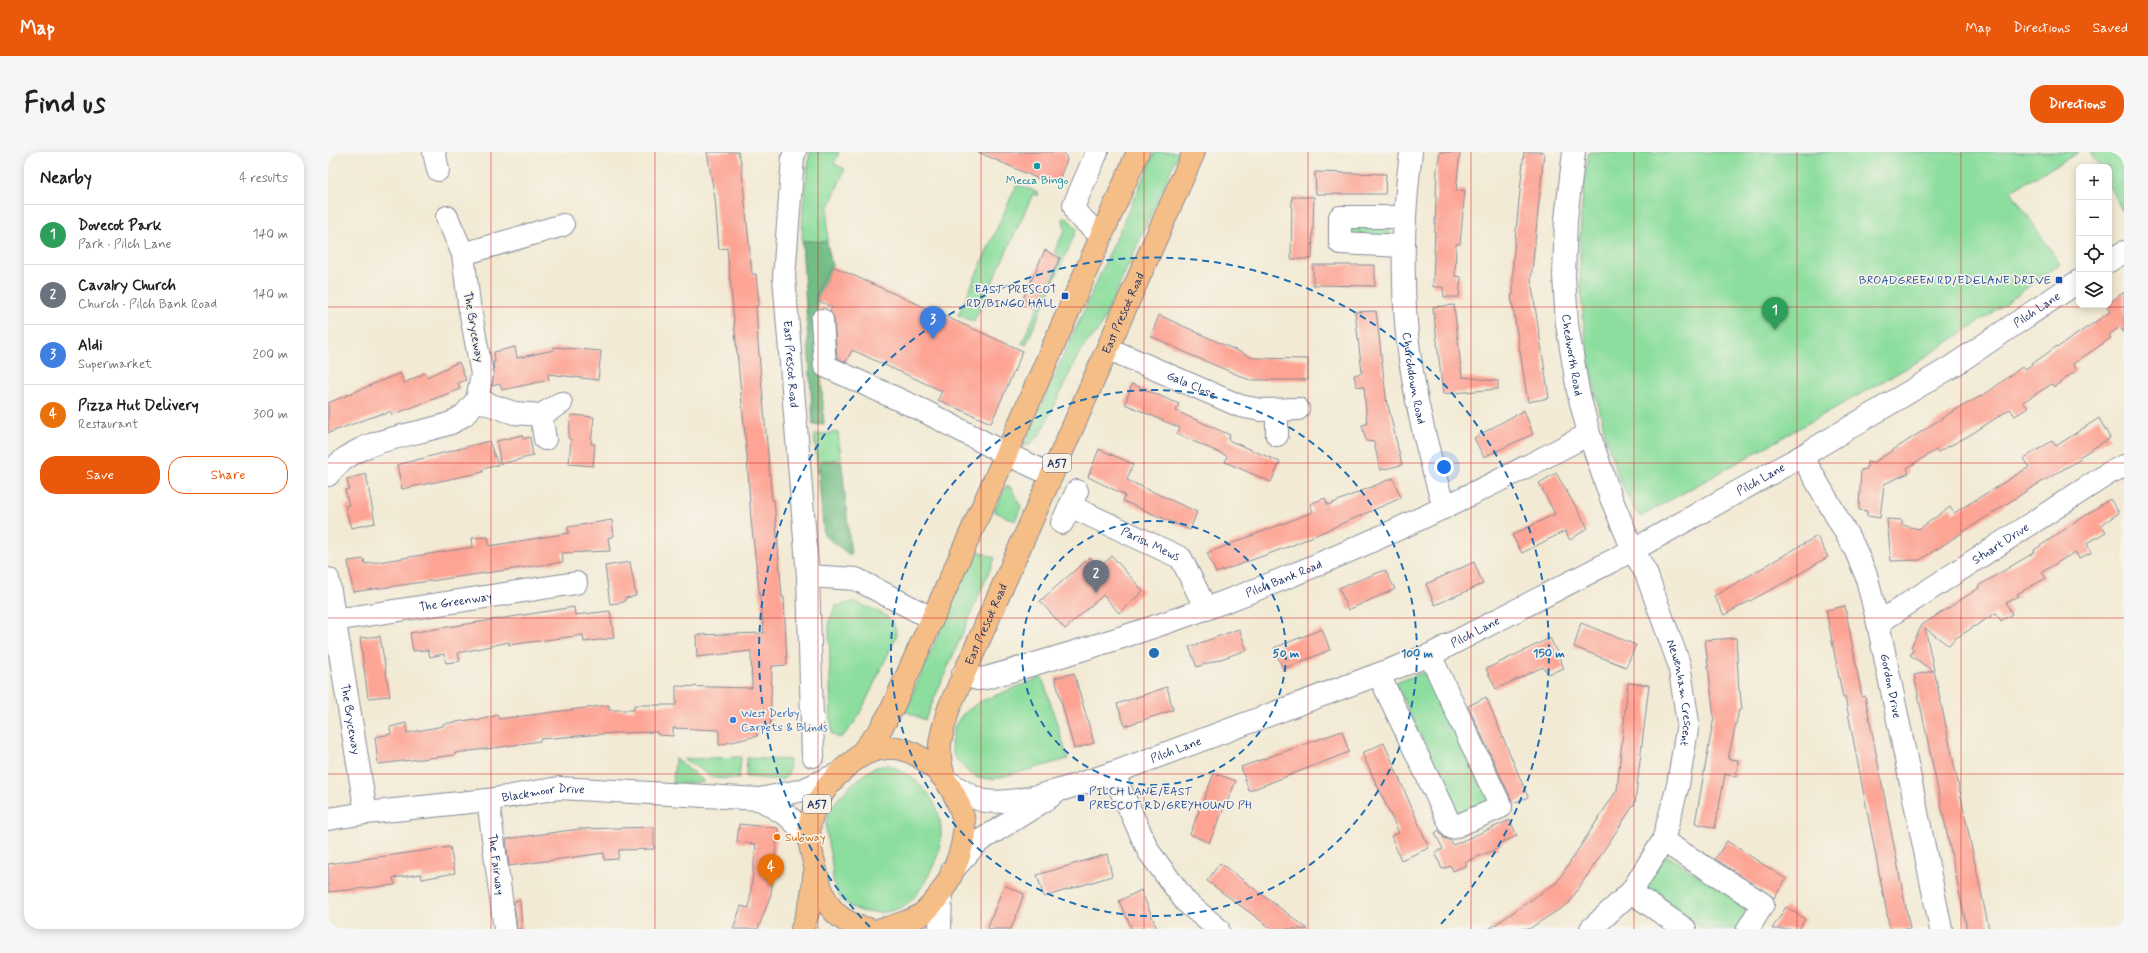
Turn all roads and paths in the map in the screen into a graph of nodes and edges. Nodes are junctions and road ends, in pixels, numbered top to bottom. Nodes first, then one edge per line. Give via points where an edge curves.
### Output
1 (795, 152) edge
2 (1097, 152) edge
3 (1138, 152) edge
4 (1194, 152) edge
5 (1411, 152) edge
6 (1574, 152) edge
7 (447, 217) dead end
8 (1404, 217) junction
9 (563, 225) dead end
10 (1101, 236) junction
11 (1404, 246) junction
12 (2124, 252) edge
13 (463, 254) junction
14 (2112, 259) edge
15 (2076, 283) edge
16 (822, 320) dead end
17 (1109, 349) junction
18 (477, 400) junction
19 (561, 403) dead end
20 (1298, 409) dead end
21 (1276, 410) junction
22 (541, 415) junction
23 (1589, 434) junction
24 (1277, 435) dead end
25 (545, 439) dead end
26 (1006, 454) junction
27 (1802, 456) junction
28 (2124, 466) edge
29 (328, 475) edge
30 (1052, 475) junction
31 (1070, 507) dead end
32 (1444, 508) junction
33 (1633, 550) junction
34 (808, 576) junction
35 (328, 579) edge
36 (576, 583) dead end
37 (1206, 608) junction
38 (931, 618) junction
39 (331, 621) edge
40 (1878, 623) junction
41 (1430, 654) junction
42 (963, 674) junction
43 (1379, 675) junction
44 (813, 756) dead end
45 (857, 758) junction
46 (1113, 773) junction
47 (840, 774) junction
48 (945, 780) junction
49 (1061, 790) junction
50 (760, 799) junction
51 (488, 800) junction
52 (366, 813) junction
53 (328, 819) edge
54 (810, 837) junction
55 (1663, 841) junction
56 (815, 865) junction
57 (952, 872) junction
58 (941, 892) junction
59 (1631, 892) junction
60 (505, 929) edge
61 (802, 929) edge
62 (882, 929) edge
63 (940, 929) edge
64 (1218, 929) edge
65 (1591, 929) edge
66 (1686, 929) edge
67 (1748, 929) edge
68 (1941, 929) edge

1 - 34 street, East Prescot Road via 784,277
2 - 10 street via 1074,205 1077,214
3 - 10 highway, A57
4 - 17 highway, East Prescot Road / A57
5 - 8 street, Churchdown Road
6 - 23 street, Chedworth Road via 1564,246 1566,324
7 - 13 street, The Bryceway
8 - 11 street, Churchdown Road
8 - 11 street via 1340,217 1340,243
9 - 13 street
10 - 26 highway, A57
11 - 32 street, Churchdown Road via 1408,339 1414,389
12 - 14 street
13 - 18 street, The Bryceway via 482,374
15 - 27 street, Pilch Lane via 1951,367
16 - 26 street via 825,366 951,425
17 - 21 street, Gala Close via 1240,406
17 - 30 highway, East Prescot Road / A57
18 - 22 street via 514,413
18 - 29 street via 464,415 451,423 361,448 337,463
19 - 22 street
20 - 21 street, Gala Close
21 - 24 street
22 - 25 street
23 - 32 street, Pilch Bank Road
23 - 33 street, Chedworth Road via 1611,498
26 - 30 street, A57
26 - 38 highway, A57
27 - 33 street, Pilch Lane
27 - 40 street, Gordon Drive via 1854,547 1866,575
28 - 40 street, Stuart Drive via 2109,473
30 - 42 highway, East Prescot Road / A57
31 - 37 street, Parish Mews via 1181,558
32 - 37 street, Pilch Bank Road via 1353,549
33 - 41 street, Pilch Lane
33 - 55 street, Newenham Crescent via 1646,573 1679,664 1688,723 1678,785
34 - 38 street via 856,579
34 - 44 street, East Prescot Road
35 - 39 street, The Bryceway
36 - 39 street, The Greenway
37 - 42 street, Pilch Bank Road via 1060,657 986,678 977,679
38 - 45 highway, A57 via 892,709 880,730
39 - 52 street, The Bryceway
40 - 68 street, Gordon Drive
41 - 43 street, Pilch Lane
41 - 43 street via 1501,807 1452,828
42 - 48 highway, East Prescot Road / A57 via 949,708 939,744 939,757
43 - 46 street, Pilch Lane
45 - 47 highway, A57
45 - 48 highway, A57 via 886,748 903,750 935,768
46 - 49 street, Pilch Lane
46 - 64 street via 1149,852 1186,902
47 - 50 street, Blackmoor Drive via 803,790
47 - 54 highway, A57 via 824,790 816,806 810,823
48 - 49 street, Pilch Lane via 968,794 984,800 1002,802
48 - 57 highway, A57 via 953,791 964,822 962,844
49 - 57 street, Pilch Lane via 978,842
50 - 51 street, Blackmoor Drive via 559,788
50 - 54 street, Blackmoor Drive via 788,816
51 - 52 street, Blackmoor Drive
51 - 60 street, The Fairway
52 - 53 street, Blackmoor Drive
54 - 56 highway, A57
55 - 59 street, Newenham Crescent
55 - 67 street via 1763,904
56 - 61 highway, A57 via 814,892
56 - 62 highway, A57 via 822,891 836,915 851,925
57 - 58 highway, A57
58 - 62 highway, A57 via 920,916
58 - 63 street
59 - 65 street, Newenham Crescent
59 - 66 street

